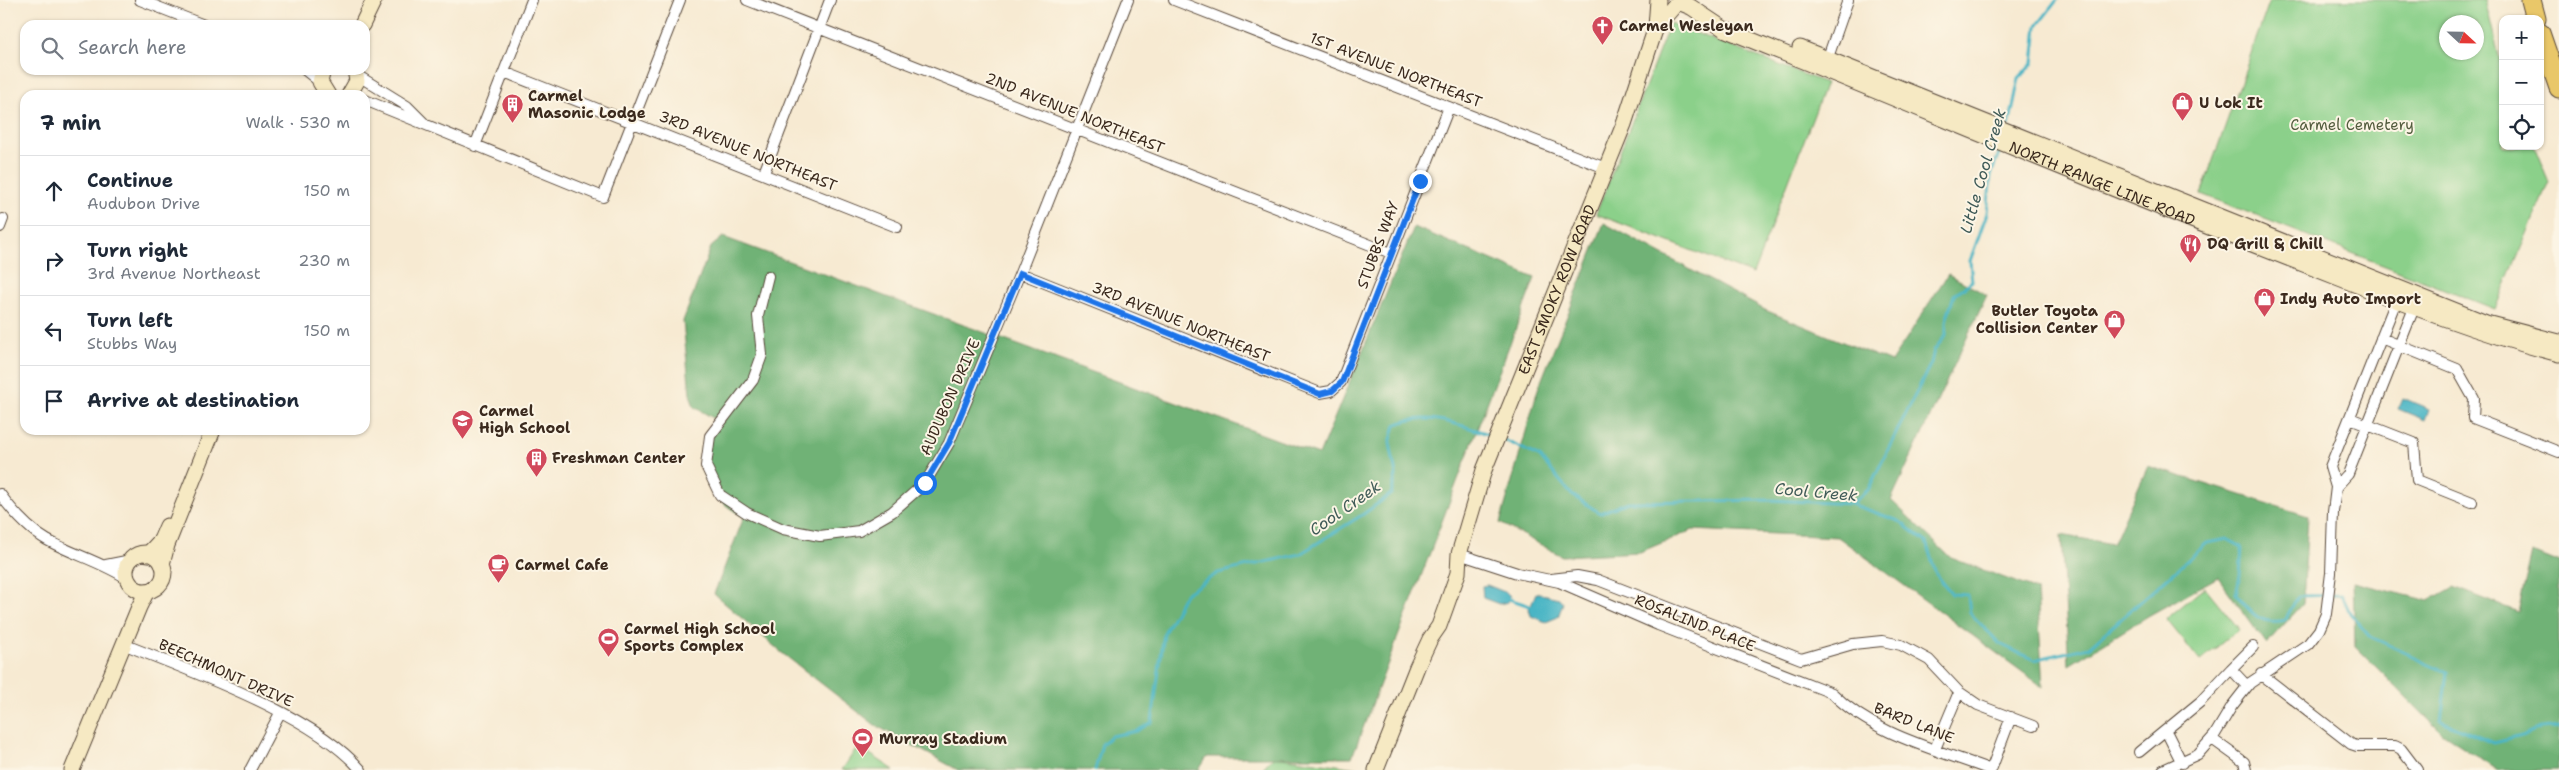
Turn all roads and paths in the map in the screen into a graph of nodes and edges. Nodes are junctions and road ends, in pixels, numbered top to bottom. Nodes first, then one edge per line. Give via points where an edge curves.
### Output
1 (140, 0) edge
2 (532, 0) edge
3 (680, 0) edge
4 (747, 0) edge
5 (830, 0) edge
6 (1128, 0) edge
7 (1174, 0) edge
8 (1702, 0) edge
9 (1848, 0) edge
10 (2531, 0) edge
11 (1672, 2) edge
12 (2535, 15) edge
13 (191, 20) edge
14 (819, 27) junction
15 (2544, 45) edge
16 (1826, 63) junction
17 (504, 72) junction
18 (311, 75) edge
19 (355, 75) edge
20 (361, 75) edge
21 (324, 86) edge
22 (2559, 88) edge
23 (353, 90) edge
24 (370, 102) edge
25 (1449, 107) junction
26 (633, 122) junction
27 (424, 124) junction
28 (1076, 130) junction
29 (475, 146) junction
30 (1608, 169) junction
31 (764, 173) junction
32 (897, 227) dead end
33 (1391, 253) junction
34 (1020, 273) junction
35 (768, 276) dead end
36 (2398, 294) junction
37 (2417, 302) junction
38 (2381, 338) junction
39 (2559, 342) edge
40 (2399, 346) junction
41 (2559, 354) edge
42 (1332, 391) joint
43 (2350, 418) junction
44 (2368, 424) junction
45 (204, 435) edge
46 (211, 435) edge
47 (2559, 452) edge
48 (2336, 487) junction
49 (0, 494) edge
50 (2472, 502) dead end
51 (148, 554) junction
52 (1459, 554) junction
53 (131, 560) junction
54 (162, 564) junction
55 (106, 565) junction
56 (1546, 580) junction
57 (130, 582) junction
58 (148, 591) junction
59 (130, 629) junction
60 (124, 644) junction
61 (2253, 647) dead end
62 (2230, 669) junction
63 (2261, 674) junction
64 (2248, 686) junction
65 (1959, 692) junction
66 (1832, 693) joint
67 (280, 713) junction
68 (2011, 717) junction
69 (2033, 726) dead end
70 (2166, 731) junction
71 (2212, 739) junction
72 (1936, 748) junction
73 (2139, 752) dead end
74 (2178, 766) edge
75 (2245, 766) edge
76 (72, 770) edge
77 (250, 770) edge
78 (361, 770) edge
79 (1376, 770) edge
80 (1991, 770) edge
81 (2163, 770) edge
82 (2253, 770) edge
83 (2417, 770) edge

1 - 13 street
2 - 17 street
3 - 26 street
4 - 14 street, 2ND AVENUE NORTHEAST
5 - 14 street
6 - 28 street, AUDUBON DRIVE
7 - 25 street, 1ST AVENUE NORTHEAST
8 - 16 main road, NORTH RANGE LINE ROAD via 1713,13 1727,21
9 - 16 street
10 - 12 highway
11 - 16 main road, NORTH RANGE LINE ROAD via 1692,7 1724,29
11 - 30 main road, EAST SMOKY ROW ROAD via 1656,27
14 - 28 street, 2ND AVENUE NORTHEAST
14 - 31 street
15 - 22 highway
16 - 36 main road, NORTH RANGE LINE ROAD via 2029,148
17 - 26 street, 3RD AVENUE NORTHEAST
17 - 29 street
18 - 21 street
19 - 23 main road
20 - 27 street via 407,106
24 - 27 street
25 - 30 street, 1ST AVENUE NORTHEAST
25 - 33 street, STUBBS WAY
26 - 29 street via 603,197
26 - 31 street, 3RD AVENUE NORTHEAST
27 - 29 street
28 - 33 street, 2ND AVENUE NORTHEAST
28 - 34 street, AUDUBON DRIVE
30 - 52 main road, EAST SMOKY ROW ROAD via 1506,413 1484,470
31 - 32 street, 3RD AVENUE NORTHEAST
33 - 42 street, STUBBS WAY via 1342,382
34 - 35 street, AUDUBON DRIVE via 949,443 925,483 892,512 859,531 820,536 783,529 747,514 720,495 706,466 710,436 753,380 762,355 758,316
34 - 42 street, 3RD AVENUE NORTHEAST via 1320,394
36 - 37 main road, NORTH RANGE LINE ROAD
36 - 38 street
37 - 39 main road, NORTH RANGE LINE ROAD
37 - 40 street
37 - 41 main road, NORTH RANGE LINE ROAD via 2483,334
38 - 40 street
38 - 43 street
40 - 44 street
40 - 47 street via 2457,369 2474,398 2474,418
43 - 44 street
43 - 48 street via 2330,467
44 - 48 street via 2348,474
44 - 50 street via 2414,443 2417,480
45 - 51 main road via 161,540
46 - 54 main road
48 - 63 street via 2332,573 2326,614 2308,644
49 - 55 street via 15,515 45,539
51 - 53 main road
51 - 54 main road via 154,555
52 - 56 street, ROSALIND PLACE
52 - 79 main road, EAST SMOKY ROW ROAD via 1458,573 1439,626 1430,639
53 - 55 street
53 - 57 main road via 126,571
54 - 58 main road via 161,582
55 - 57 street
56 - 65 street, ROSALIND PLACE via 1577,576 1598,580 1801,658 1853,644 1882,641 1901,645 1929,660
56 - 66 street, ROSALIND PLACE via 1559,582 1658,625
57 - 58 main road via 140,590
57 - 59 main road
58 - 59 main road
59 - 60 main road
60 - 67 street, BEECHMONT DRIVE
60 - 76 main road
61 - 62 street
62 - 64 street
62 - 70 street via 2200,702
63 - 64 street
63 - 83 street via 2351,744 2395,746
64 - 71 street
65 - 68 street via 1978,705
65 - 72 street
66 - 72 street, BARD LANE via 1871,724
67 - 77 street
67 - 78 street, BEECHMONT DRIVE via 340,750
68 - 69 street
68 - 80 street
70 - 73 street
70 - 74 street
71 - 74 street via 2198,754
71 - 75 street
72 - 80 street, BARD LANE
74 - 81 street
75 - 82 street

